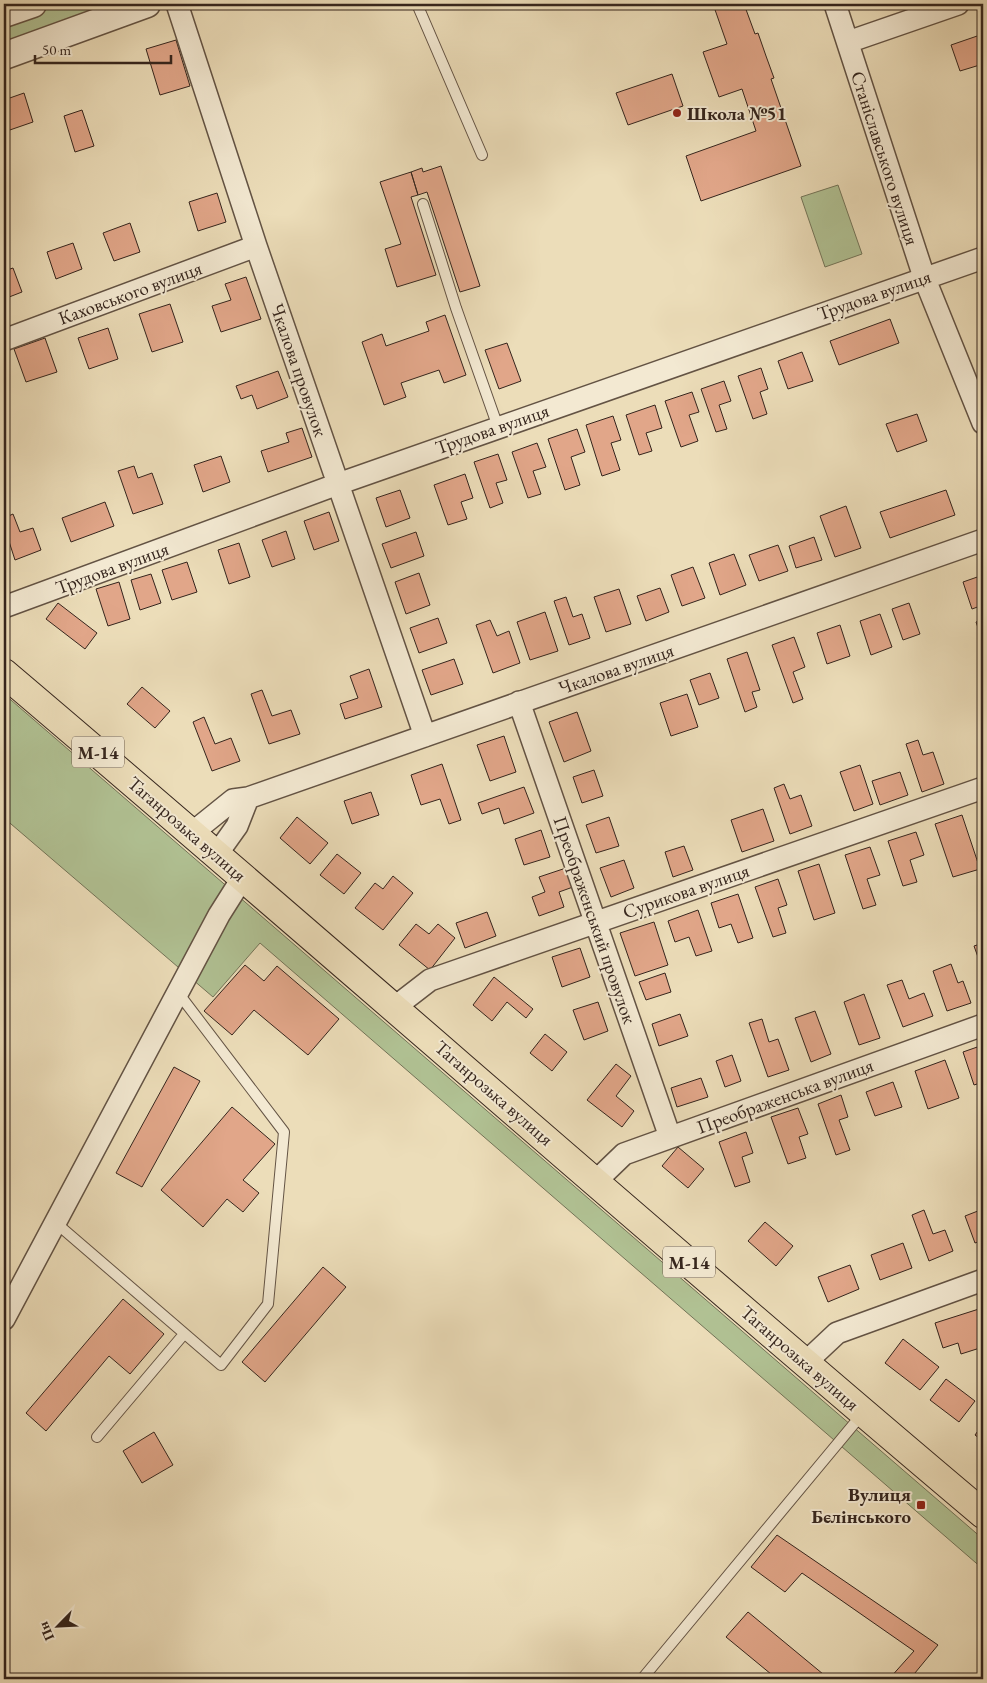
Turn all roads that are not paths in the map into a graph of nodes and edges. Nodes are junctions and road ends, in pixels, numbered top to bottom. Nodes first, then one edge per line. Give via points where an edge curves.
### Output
1 (33, 4) edge
2 (148, 4) edge
3 (177, 4) edge
4 (417, 4) edge
5 (834, 4) edge
6 (958, 4) edge
7 (4, 14) edge
8 (848, 42) junction
9 (4, 56) edge
10 (482, 154) dead end
11 (423, 204) dead end
12 (256, 246) junction
13 (983, 258) edge
14 (924, 277) junction
15 (4, 340) edge
16 (983, 423) edge
17 (498, 427) junction
18 (338, 484) junction
19 (983, 540) edge
20 (4, 608) edge
21 (4, 673) edge
22 (519, 702) junction
23 (424, 736) junction
24 (983, 788) edge
25 (248, 798) junction
26 (192, 833) junction
27 (218, 854) junction
28 (243, 877) junction
29 (595, 922) junction
30 (179, 994) junction
31 (395, 1007) junction
32 (983, 1025) edge
33 (670, 1137) junction
34 (596, 1181) junction
35 (56, 1222) junction
36 (983, 1280) edge
37 (4, 1319) edge
38 (184, 1334) junction
39 (804, 1363) junction
40 (863, 1413) junction
41 (97, 1437) dead end
42 (983, 1514) edge
43 (642, 1679) edge

1 - 7 street
2 - 9 street
3 - 12 street, Чкалова провулок
4 - 10 lane
5 - 8 street, Станіславського вулиця
6 - 8 street
8 - 14 street, Станіславського вулиця
11 - 17 lane
12 - 15 street, Каховського вулиця
12 - 18 street, Чкалова провулок
13 - 14 street, Трудова вулиця
14 - 16 street, Станіславського вулиця
14 - 17 street, Трудова вулиця
17 - 18 street, Трудова вулиця
18 - 20 street, Трудова вулиця
18 - 23 street, Чкалова провулок
19 - 22 street, Чкалова вулиця
21 - 26 highway, Таганрозька вулиця / М-14
22 - 23 street, Чкалова вулиця
22 - 29 street, Преображенський провулок
23 - 25 street, Чкалова вулиця
24 - 29 street, Сурикова вулиця
25 - 26 street, Чкалова вулиця via 232,800
25 - 27 street via 237,826
26 - 27 highway, Таганрозька вулиця / М-14
27 - 28 highway, Таганрозька вулиця / М-14
28 - 30 street via 219,915
28 - 31 highway, Таганрозька вулиця / М-14
29 - 31 street, Сурикова вулиця via 430,980
29 - 33 street, Преображенський провулок
30 - 35 street
30 - 38 lane via 284,1132 268,1304 221,1365
31 - 34 highway, Таганрозька вулиця / М-14
32 - 33 street, Преображенська вулиця
33 - 34 street, Преображенська вулиця via 624,1154
34 - 39 highway, Таганрозька вулиця / М-14
35 - 37 street
35 - 38 lane
36 - 39 street via 836,1333
38 - 41 lane
39 - 40 highway, Таганрозька вулиця / М-14
40 - 42 highway, Таганрозька вулиця / М-14
40 - 43 lane

